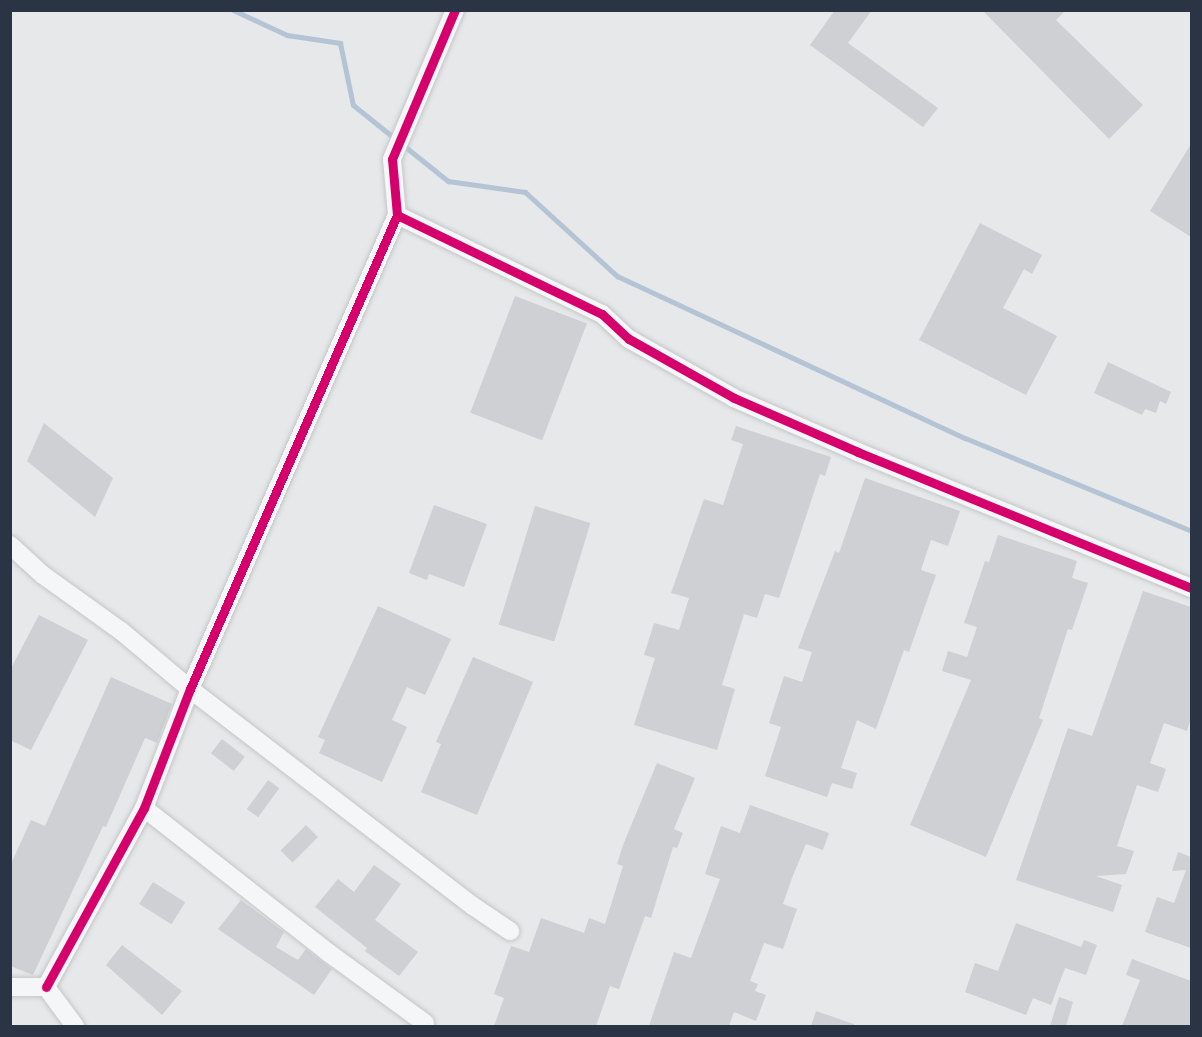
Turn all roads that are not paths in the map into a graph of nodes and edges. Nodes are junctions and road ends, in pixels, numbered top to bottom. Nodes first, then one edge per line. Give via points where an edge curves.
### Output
1 (455, 10) edge
2 (397, 215) junction
3 (10, 545) edge
4 (1191, 588) edge
5 (190, 689) junction
6 (144, 808) junction
7 (510, 931) dead end
8 (10, 987) edge
9 (46, 987) junction
10 (425, 1023) dead end
11 (75, 1026) edge

1 - 2 street via 392,159
2 - 4 street via 602,314 629,339 734,398
2 - 5 street
3 - 5 street
5 - 6 street
5 - 7 street
6 - 9 street
6 - 10 street
8 - 9 street
9 - 11 street

